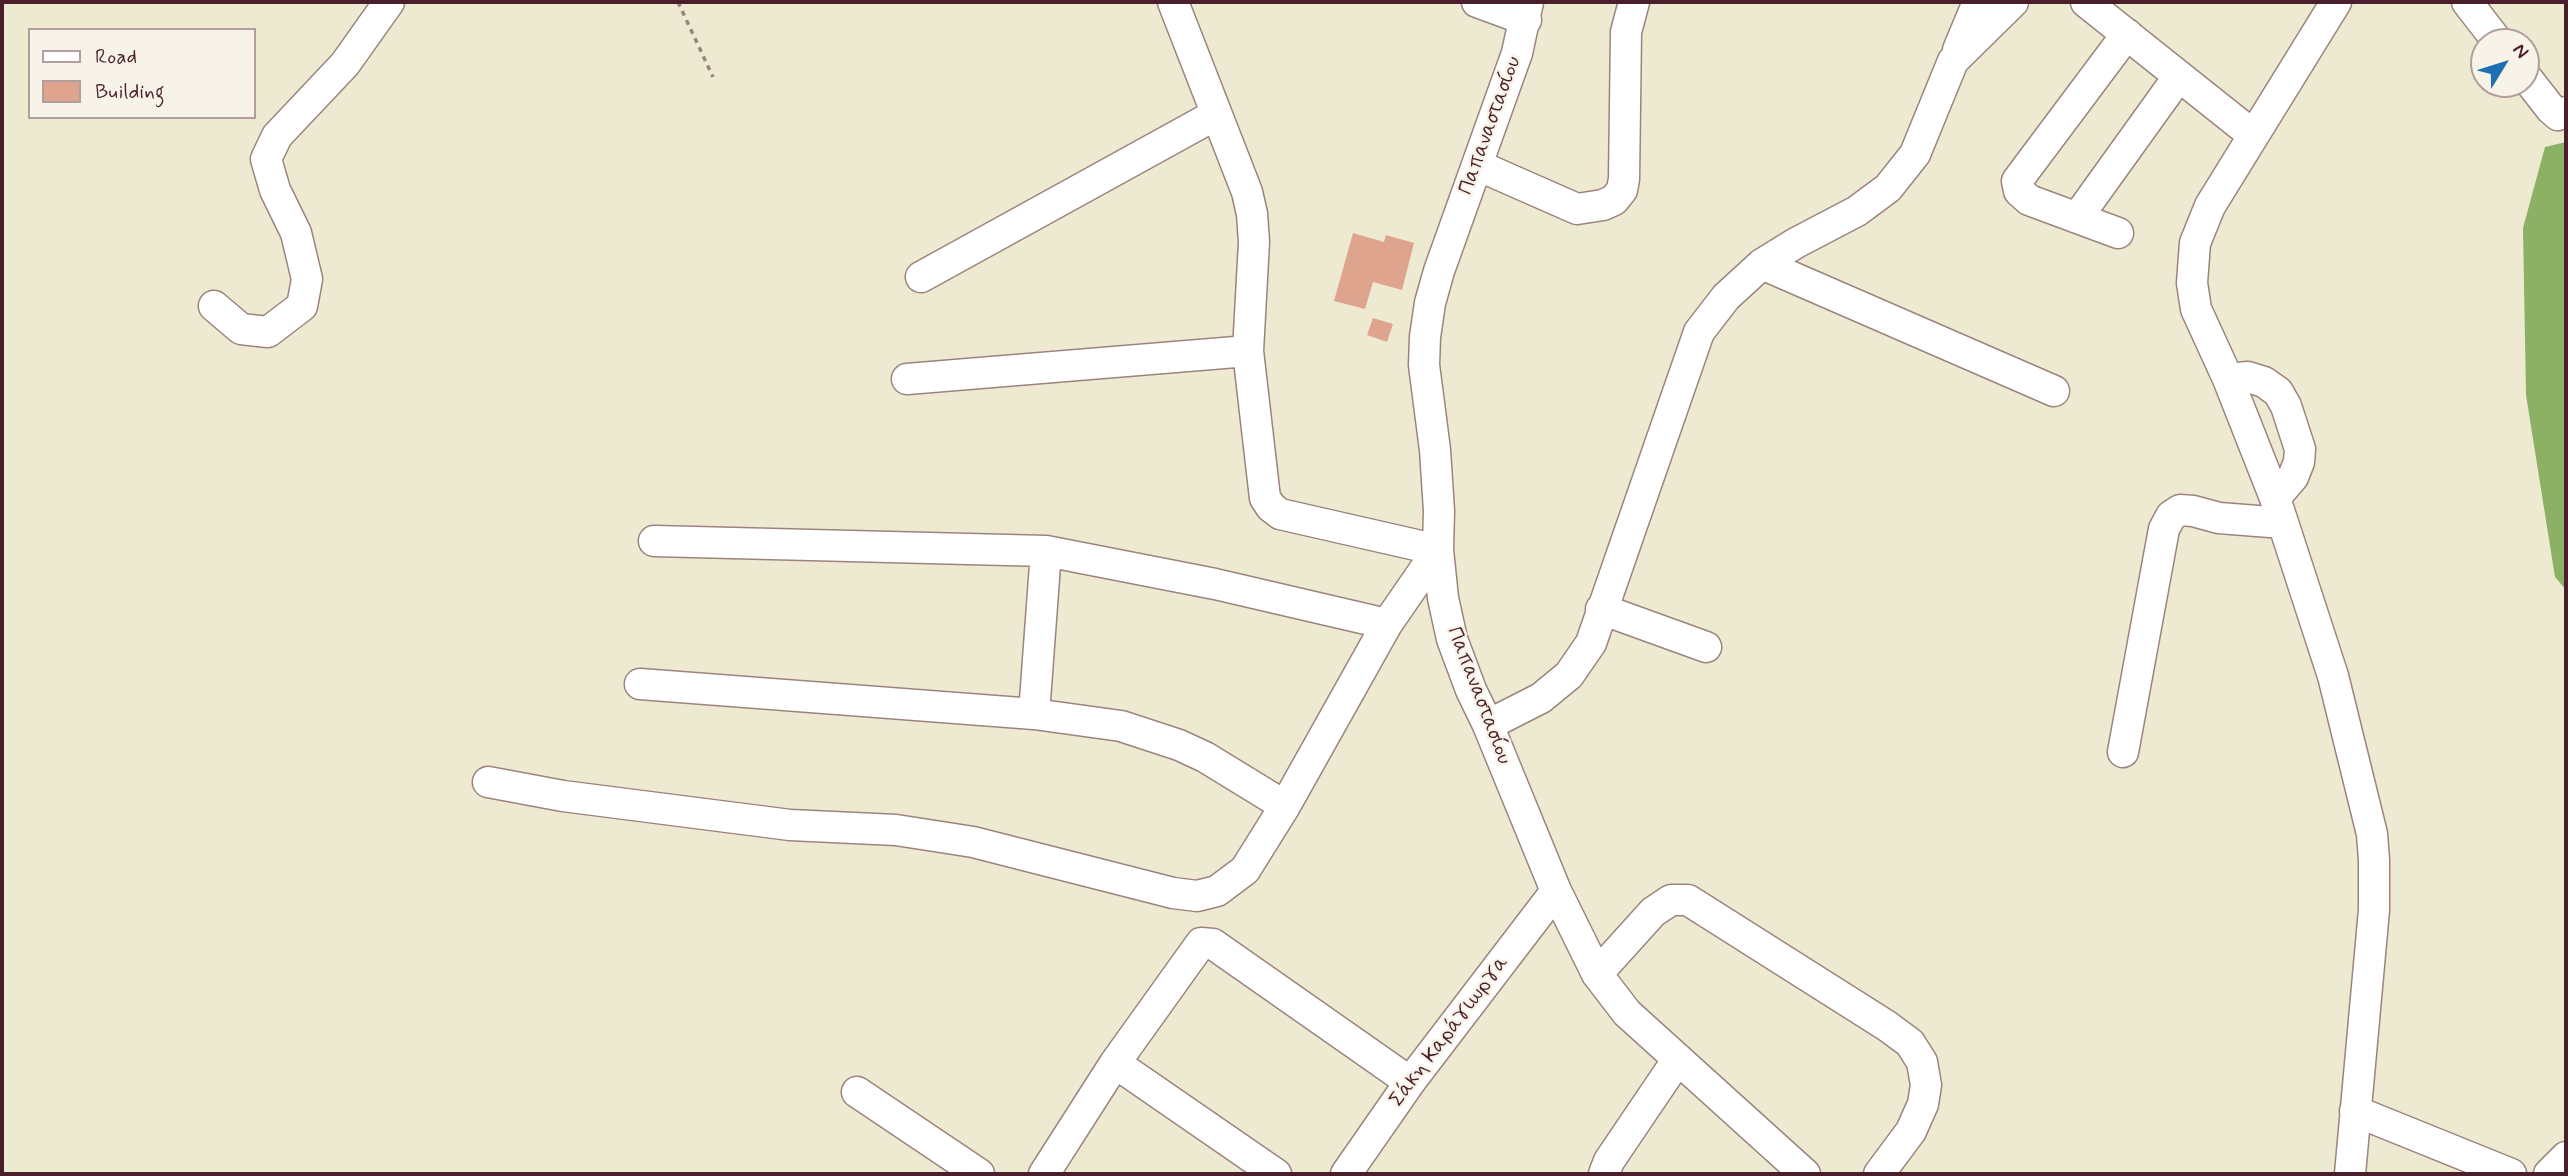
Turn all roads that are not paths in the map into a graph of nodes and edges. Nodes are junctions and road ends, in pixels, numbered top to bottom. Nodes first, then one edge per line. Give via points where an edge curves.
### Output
1 (389, 2) edge
2 (1173, 2) edge
3 (1478, 2) edge
4 (1634, 2) edge
5 (1978, 2) edge
6 (2013, 2) edge
7 (2086, 2) edge
8 (2336, 2) edge
9 (2467, 2) edge
10 (1527, 11) edge
11 (2487, 28) edge
12 (2127, 34) junction
13 (1953, 61) junction
14 (2179, 76) junction
15 (2540, 95) edge
16 (2566, 113) edge
17 (1215, 115) junction
18 (2253, 135) junction
19 (1477, 165) junction
20 (2077, 218) junction
21 (2118, 233) dead end
22 (1762, 264) junction
23 (921, 277) dead end
24 (214, 306) dead end
25 (1248, 351) junction
26 (907, 379) dead end
27 (2228, 379) junction
28 (2054, 391) dead end
29 (2279, 511) junction
30 (654, 541) dead end
31 (1438, 550) junction
32 (1046, 551) junction
33 (1601, 610) junction
34 (1388, 624) junction
35 (1706, 647) dead end
36 (640, 684) dead end
37 (1034, 714) junction
38 (1488, 725) junction
39 (2123, 752) dead end
40 (488, 782) dead end
41 (1285, 806) junction
42 (1556, 891) junction
43 (1597, 974) junction
44 (1678, 1059) junction
45 (1115, 1063) junction
46 (1410, 1082) junction
47 (857, 1091) dead end
48 (2355, 1111) junction
49 (2566, 1157) edge
50 (979, 1174) edge
51 (1044, 1174) edge
52 (1276, 1174) edge
53 (1346, 1174) edge
54 (1604, 1174) edge
55 (1805, 1174) edge
56 (1879, 1174) edge
57 (2350, 1174) edge
58 (2511, 1174) edge
59 (2549, 1174) edge

1 - 24 street via 345,64 277,136 266,159 296,233 307,279 302,306 268,332 241,329
2 - 17 street
3 - 10 street
4 - 19 street via 1626,32 1624,179 1614,200 1577,209
5 - 13 street
6 - 13 street
7 - 12 street
8 - 18 street
9 - 11 street
10 - 19 street, Παπαναστασίου
12 - 14 street
12 - 20 street via 2017,181 2019,191 2029,200
13 - 22 street via 1915,154 1888,188 1857,211
14 - 18 street
14 - 20 street
15 - 16 street via 2558,115
17 - 23 street
17 - 25 street via 1252,214
18 - 27 street via 2210,206 2195,243 2192,283 2196,309
19 - 31 street, Παπαναστασίου via 1439,271 1425,337 1438,490
20 - 21 street
22 - 28 street
22 - 33 street via 1726,297 1699,332
25 - 26 street
25 - 31 street via 1262,484 1270,507 1291,517
27 - 29 street
27 - 29 street via 2248,377 2264,382 2278,392 2286,406 2300,449
29 - 39 street via 2219,518 2180,510 2171,516 2164,528
29 - 48 street via 2333,676 2372,834 2374,910
30 - 32 street
31 - 34 street
31 - 38 street, Παπαναστασίου via 1452,639
32 - 34 street
32 - 37 street
33 - 35 street
33 - 38 street via 1591,643 1569,675 1541,698
34 - 41 street
36 - 37 street
37 - 41 street via 1121,726 1179,745
38 - 42 street, Παπαναστασίου
40 - 41 street via 790,825 896,830 960,840 1197,896 1217,891 1245,870
42 - 43 street, Παπαναστασίου
42 - 46 street, Σάκη Καράγιωργα
43 - 44 street, Παπαναστασίου via 1627,1013
43 - 56 street via 1653,912 1671,900 1689,900 1887,1026 1910,1043 1922,1062 1926,1085 1911,1131
44 - 54 street
44 - 55 street, Παπαναστασίου
45 - 46 street via 1201,943 1213,944
45 - 51 street
45 - 52 street
46 - 53 street, Σάκη Καράγιωργα
47 - 50 street
48 - 57 street
48 - 58 street
49 - 59 street

